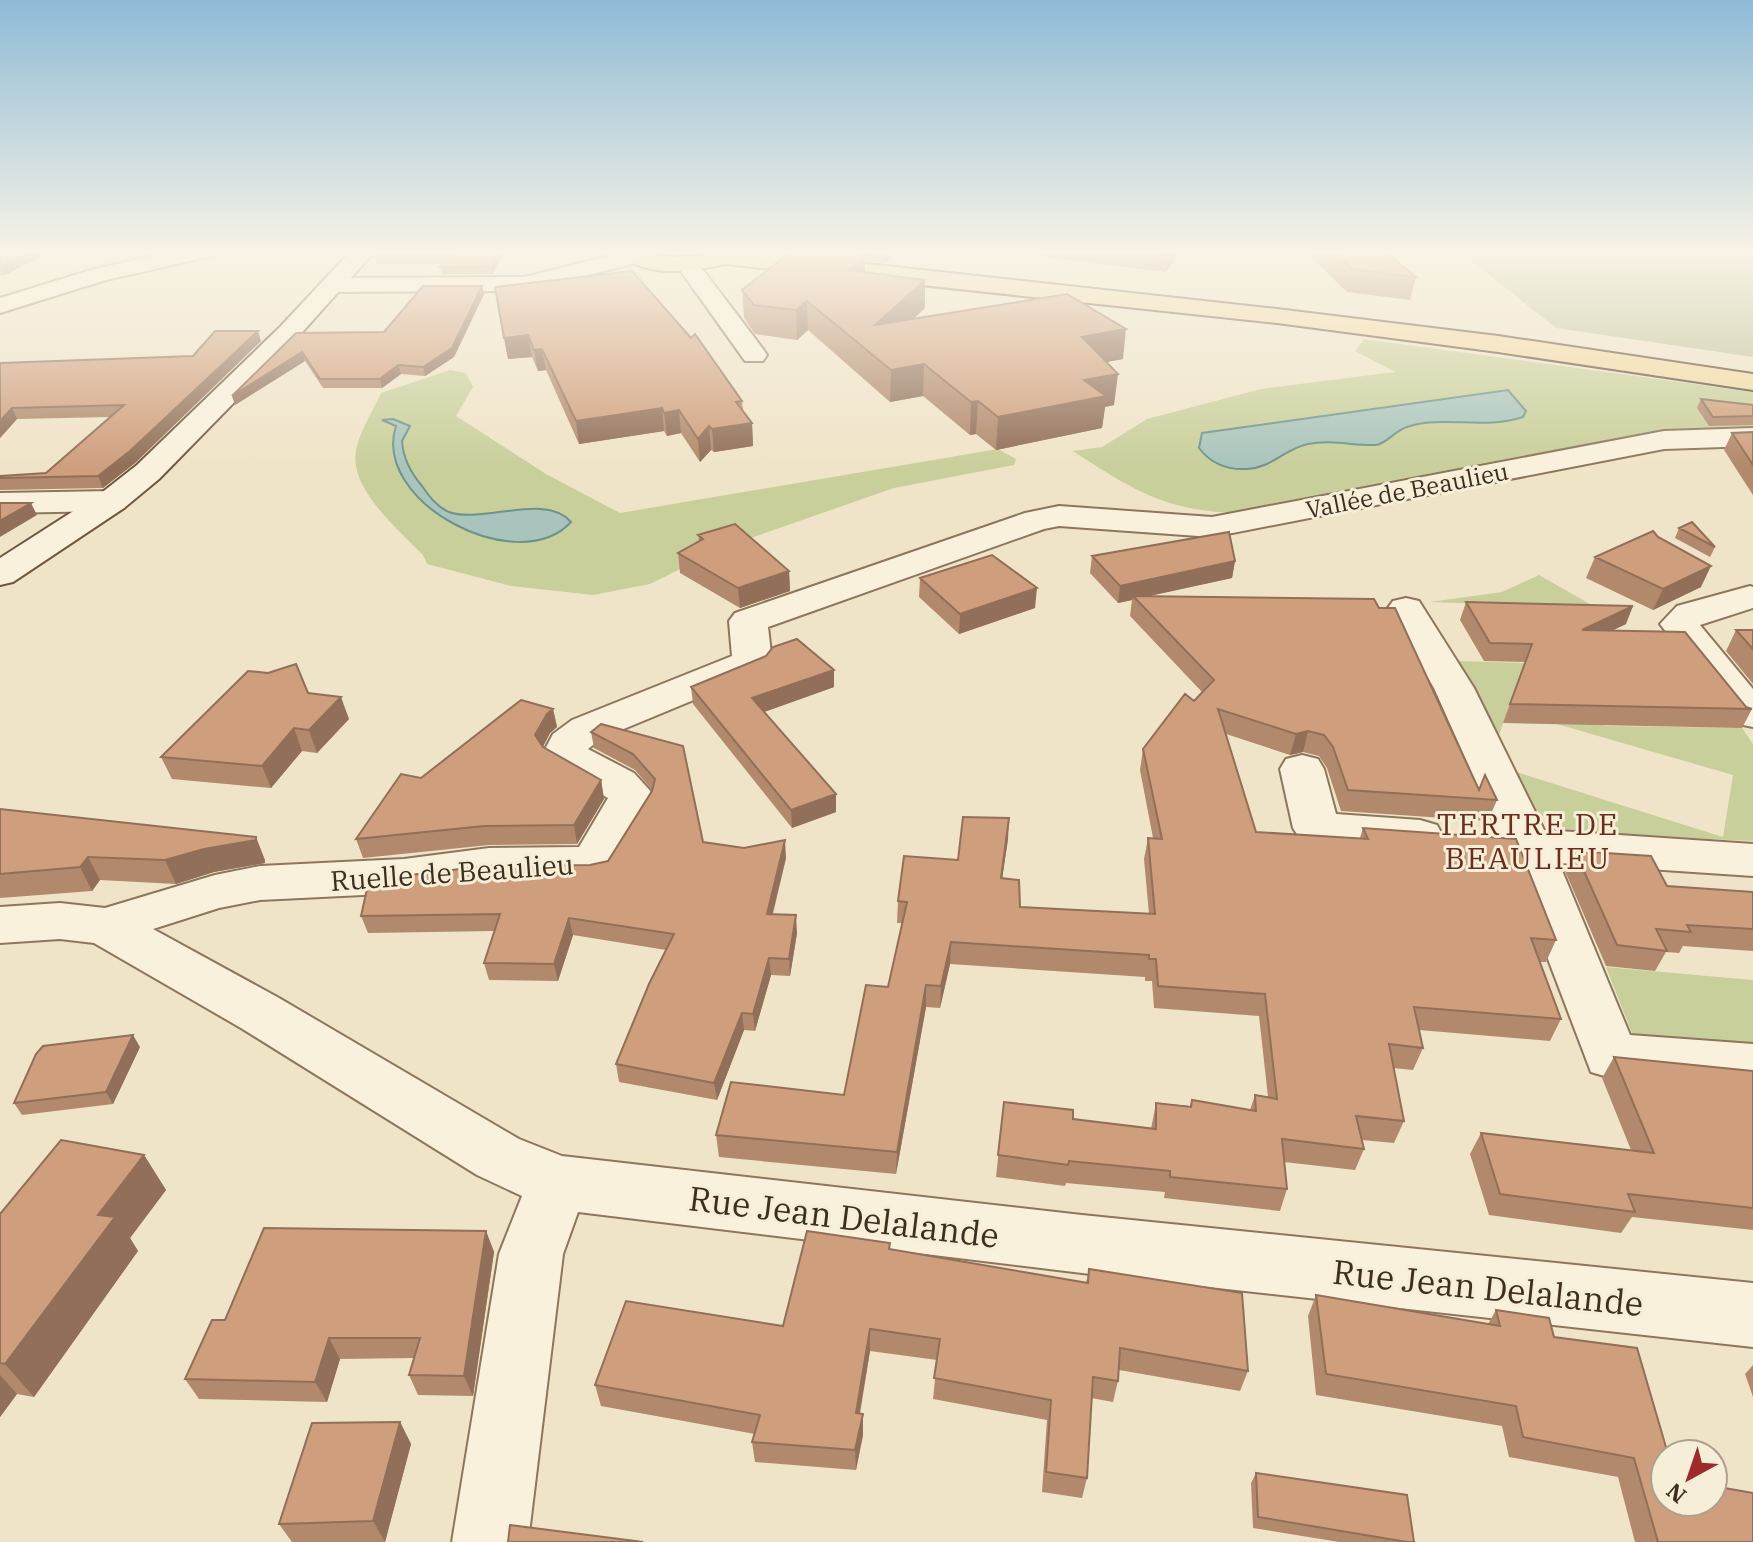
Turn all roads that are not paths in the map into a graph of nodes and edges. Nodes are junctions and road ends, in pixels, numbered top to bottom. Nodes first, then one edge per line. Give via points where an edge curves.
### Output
1 (296, 323) edge
2 (729, 323) edge
3 (1327, 323) edge
4 (1425, 323) edge
5 (754, 355) dead end
6 (1753, 368) edge
7 (1753, 382) edge
8 (1753, 437) edge
9 (112, 501) junction
10 (0, 503) edge
11 (1059, 516) joint
12 (0, 574) edge
13 (1713, 576) edge
14 (1752, 598) edge
15 (1406, 609) dead end
16 (1753, 715) edge
17 (1302, 769) dead end
18 (1528, 845) junction
19 (1753, 860) edge
20 (0, 925) edge
21 (105, 926) junction
22 (1753, 1067) edge
23 (558, 1183) junction
24 (1753, 1315) edge
25 (490, 1542) edge

1 - 9 street via 202,420
2 - 5 street
3 - 7 main road
4 - 6 main road
8 - 11 street, Vallée de Beaulieu via 1664,440 1212,527
9 - 10 street
9 - 12 street
11 - 21 street, Ruelle de Beaulieu via 748,621 752,662 587,729 568,743 564,755 631,795 593,863 489,864 404,876 260,883
13 - 14 street
14 - 16 street via 1690,614 1679,624
15 - 18 street via 1454,688
17 - 18 street via 1316,828
18 - 19 street
18 - 22 street via 1611,1056
20 - 21 street, Rue Jean Delalande via 60,921
21 - 23 street, Rue Jean Delalande via 498,1157
23 - 24 street, Rue Jean Delalande
23 - 25 street via 531,1254

